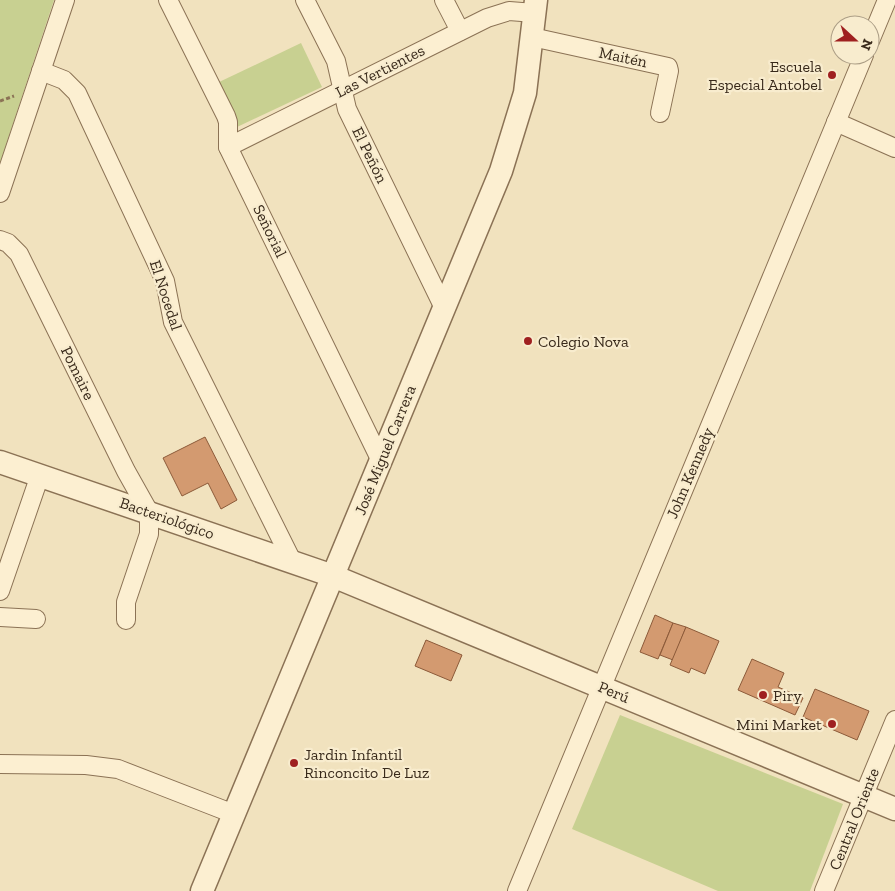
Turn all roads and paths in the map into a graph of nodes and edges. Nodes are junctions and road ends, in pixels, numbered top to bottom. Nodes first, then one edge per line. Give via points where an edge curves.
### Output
1 (65, 0) edge
2 (168, 0) edge
3 (305, 0) edge
4 (444, 0) edge
5 (887, 0) edge
6 (535, 6) edge
7 (880, 17) edge
8 (460, 31) junction
9 (532, 37) junction
10 (860, 65) edge
11 (41, 71) junction
12 (343, 90) junction
13 (660, 113) dead end
14 (836, 122) junction
15 (228, 147) junction
16 (895, 148) edge
17 (0, 193) edge
18 (0, 240) edge
19 (444, 308) junction
20 (381, 461) junction
21 (0, 462) edge
22 (40, 475) junction
23 (149, 512) junction
24 (292, 561) junction
25 (333, 576) junction
26 (0, 591) edge
27 (0, 617) edge
28 (36, 619) dead end
29 (126, 620) dead end
30 (602, 687) junction
31 (895, 720) edge
32 (0, 764) edge
33 (864, 796) junction
34 (895, 808) edge
35 (234, 814) junction
36 (202, 891) edge
37 (517, 891) edge
38 (824, 891) edge

1 - 11 street
2 - 15 street, Señorial via 226,116
3 - 12 street, El Peñón via 336,61
4 - 8 street
5 - 7 street
6 - 8 street, Las Vertientes via 498,13
6 - 9 street, José Miguel Carrera
8 - 12 street, Las Vertientes
9 - 13 street, Maitén via 668,68
9 - 19 street, José Miguel Carrera via 525,93 512,140
10 - 14 street, John Kennedy
11 - 17 street
11 - 24 street, El Nocedal via 64,80 77,92 165,280 173,322
12 - 15 street, Las Vertientes
12 - 19 street, El Peñón via 347,109
14 - 16 street
14 - 30 street, John Kennedy
15 - 20 street, Señorial
18 - 23 street, Pomaire via 19,254
19 - 20 street, José Miguel Carrera
20 - 25 street, José Miguel Carrera
21 - 22 street, Bacteriológico
22 - 23 street, Bacteriológico
22 - 26 street
23 - 24 street, Bacteriológico
23 - 29 street via 149,534 126,602
24 - 25 street, Bacteriológico
25 - 30 street, Perú
25 - 35 street, José Miguel Carrera
27 - 28 street
30 - 33 street, Perú
30 - 37 street, John Kennedy
31 - 33 street, Central Oriente
32 - 35 street via 86,765 118,769
33 - 34 street, Perú
33 - 38 street, Central Oriente
35 - 36 street, José Miguel Carrera

